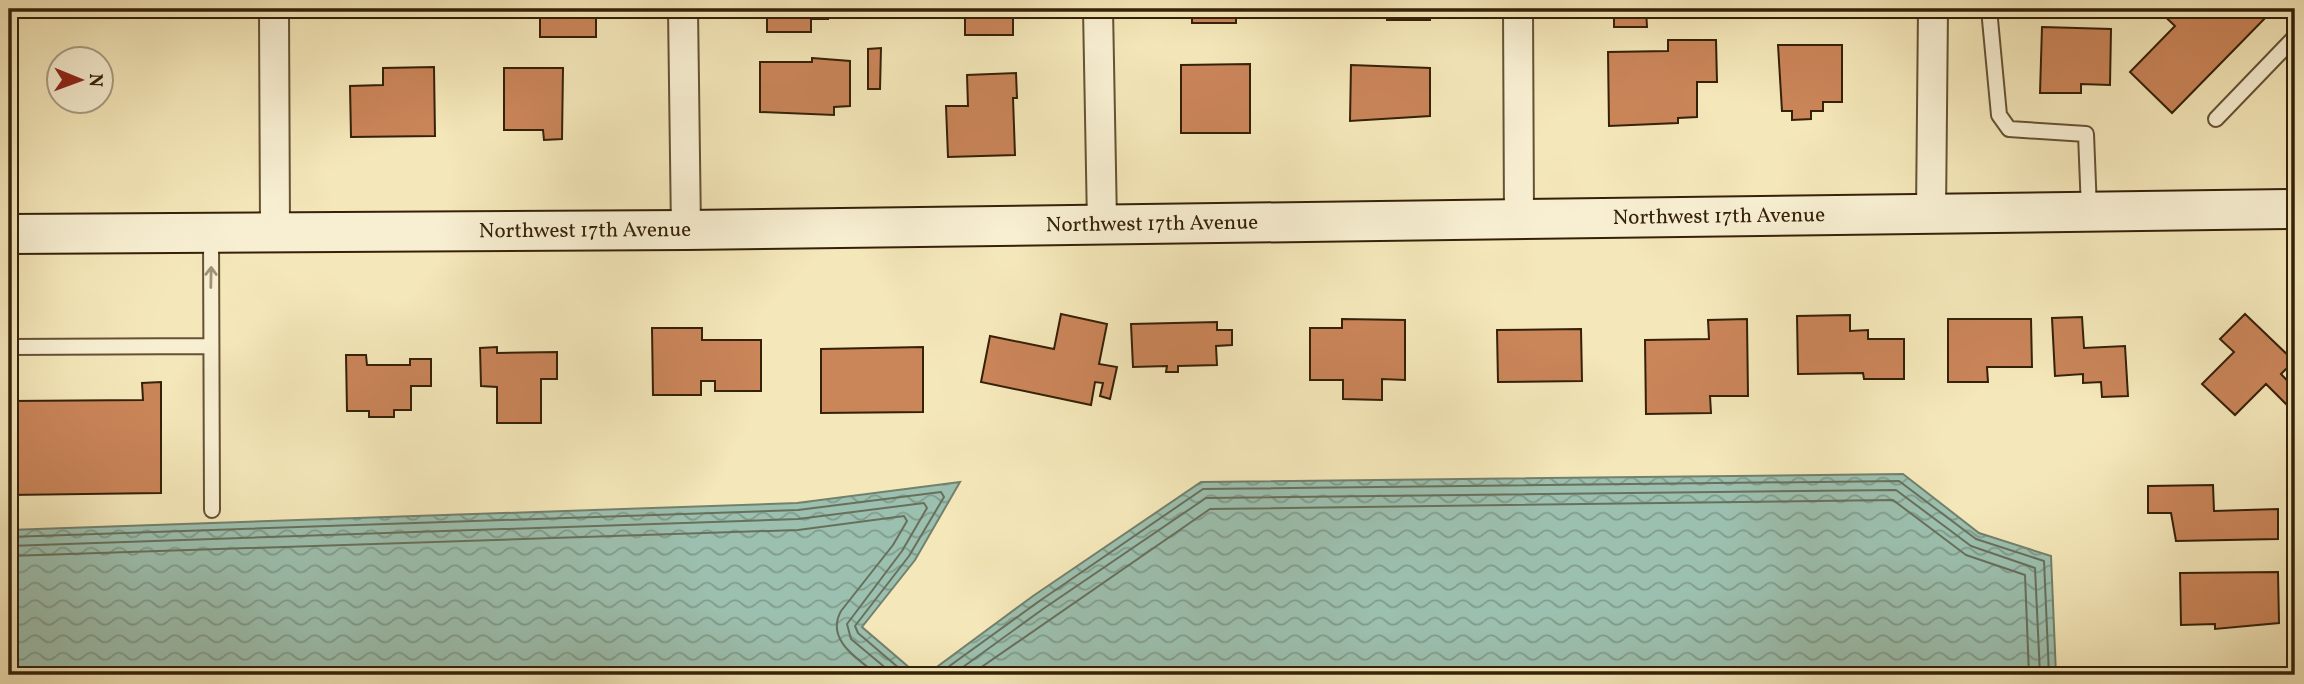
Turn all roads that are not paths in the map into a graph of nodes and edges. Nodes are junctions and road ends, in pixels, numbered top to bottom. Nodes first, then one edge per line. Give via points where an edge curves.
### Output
1 (274, 9) edge
2 (683, 9) edge
3 (1098, 9) edge
4 (1518, 9) edge
5 (1933, 9) edge
6 (1989, 9) edge
7 (2295, 37) edge
8 (2216, 119) dead end
9 (2295, 209) edge
10 (2089, 211) junction
11 (1931, 213) junction
12 (1519, 218) junction
13 (1102, 223) junction
14 (275, 230) junction
15 (686, 230) junction
16 (211, 232) junction
17 (9, 234) edge
18 (209, 346) junction
19 (9, 347) edge
20 (212, 510) dead end

1 - 14 street
2 - 15 street
3 - 13 street
4 - 12 street
5 - 11 street
6 - 10 lane via 1999,115 2008,129 2087,134
7 - 8 lane
9 - 10 main road, Northwest 17th Avenue
10 - 11 main road, Northwest 17th Avenue
11 - 12 main road, Northwest 17th Avenue
12 - 13 main road, Northwest 17th Avenue
13 - 15 main road, Northwest 17th Avenue
14 - 15 main road, Northwest 17th Avenue
14 - 16 main road, Northwest 17th Avenue
16 - 17 main road, Northwest 17th Avenue
18 -> 16 lane
18 - 19 lane
18 - 20 lane

